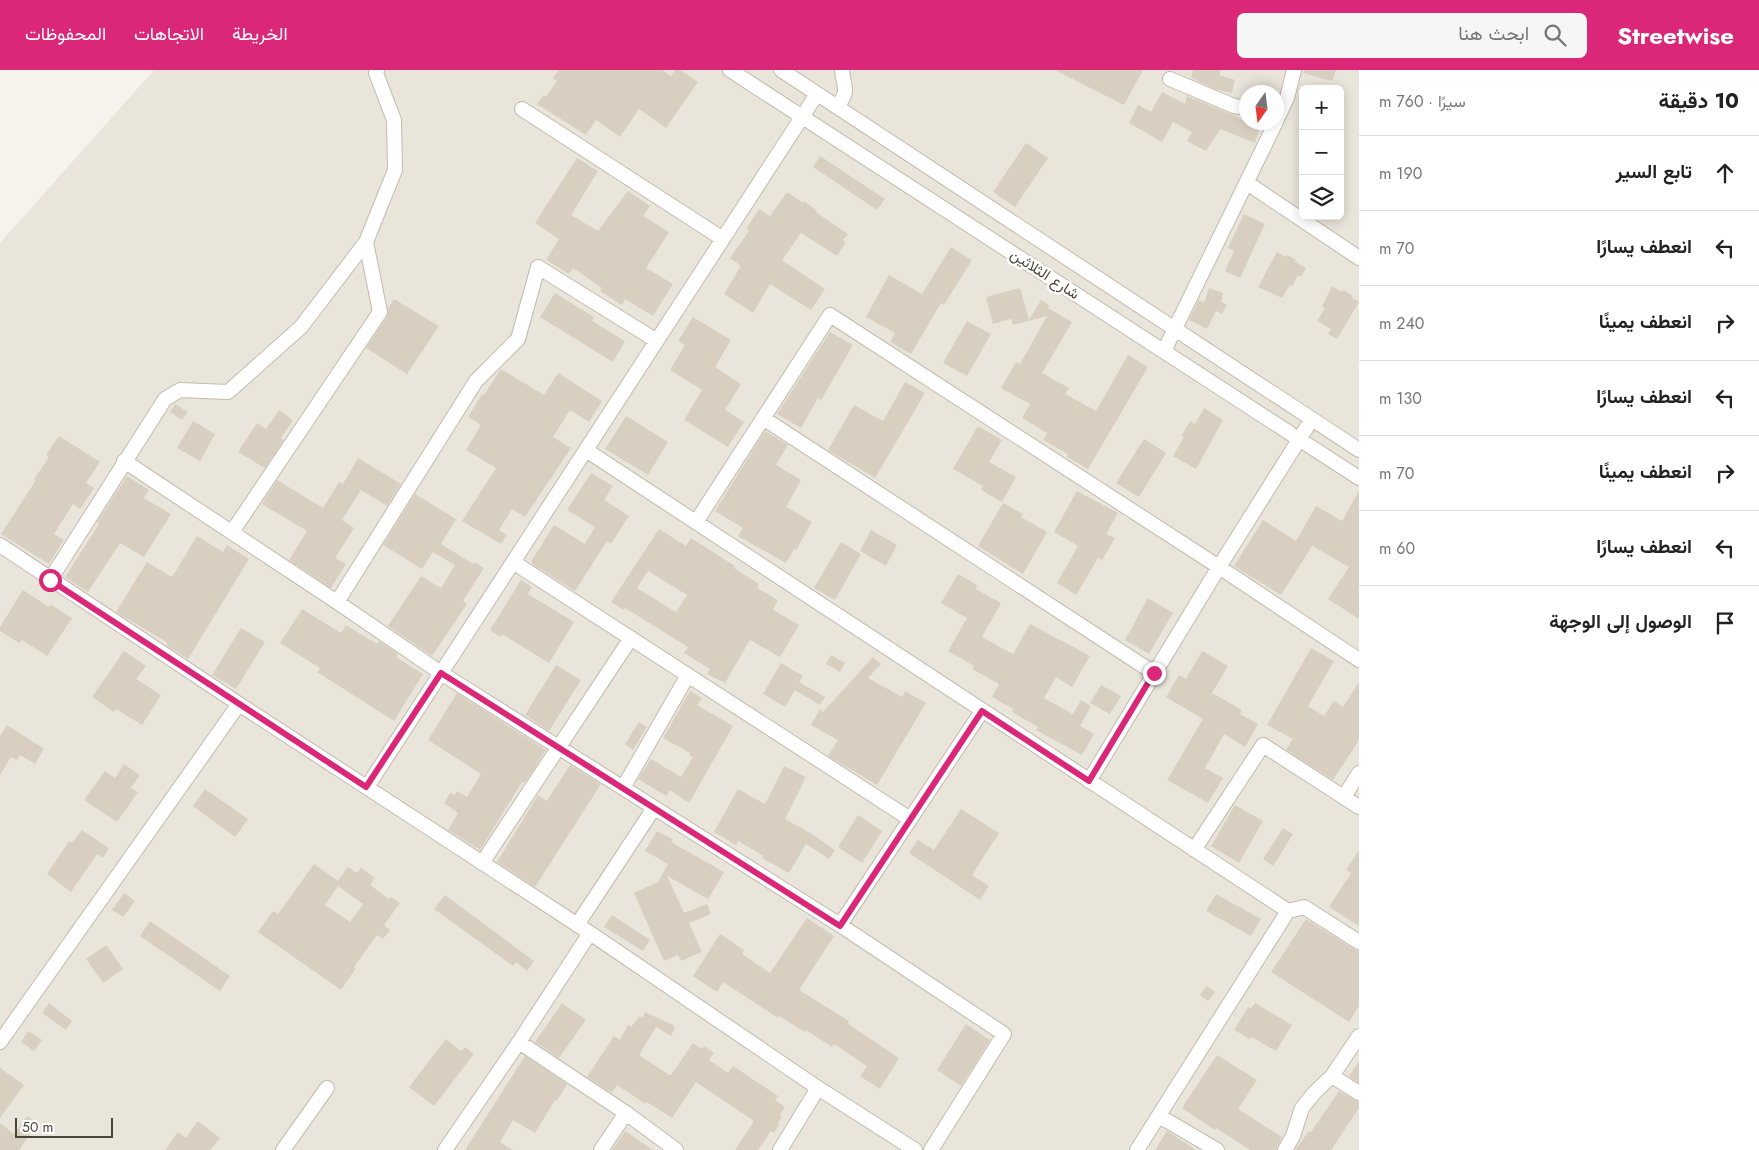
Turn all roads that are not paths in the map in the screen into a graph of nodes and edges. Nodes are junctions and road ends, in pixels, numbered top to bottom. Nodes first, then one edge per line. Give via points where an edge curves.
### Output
1 (377, 70) edge
2 (730, 70) edge
3 (781, 70) edge
4 (842, 70) edge
5 (1294, 70) edge
6 (1170, 79) dead end
7 (817, 94) junction
8 (1284, 104) edge
9 (837, 107) junction
10 (1239, 107) edge
11 (522, 109) dead end
12 (802, 117) junction
13 (1271, 130) edge
14 (1247, 184) junction
15 (723, 239) junction
16 (366, 242) junction
17 (1359, 258) edge
18 (1175, 330) junction
19 (657, 341) junction
20 (1164, 351) junction
21 (763, 418) junction
22 (1312, 419) junction
23 (1298, 439) junction
24 (586, 450) junction
25 (1359, 450) edge
26 (124, 461) junction
27 (1359, 478) edge
28 (696, 522) junction
29 (232, 532) junction
30 (0, 545) edge
31 (513, 562) junction
32 (1219, 567) junction
33 (50, 580) junction
34 (337, 602) junction
35 (631, 638) junction
36 (1359, 660) edge
37 (441, 673) junction
38 (1154, 673) junction
39 (688, 675) junction
40 (239, 704) junction
41 (982, 711) junction
42 (559, 748) junction
43 (1359, 773) edge
44 (1089, 781) junction
45 (366, 787) junction
46 (623, 788) junction
47 (1344, 797) junction
48 (654, 808) junction
49 (1359, 808) edge
50 (910, 819) junction
51 (1194, 850) junction
52 (482, 863) junction
53 (1288, 911) junction
54 (577, 924) junction
55 (840, 926) junction
56 (590, 932) junction
57 (1359, 942) edge
58 (1359, 1036) edge
59 (0, 1042) edge
60 (520, 1042) junction
61 (1332, 1076) junction
62 (327, 1088) dead end
63 (818, 1088) junction
64 (1359, 1093) edge
65 (626, 1113) junction
66 (1159, 1116) junction
67 (283, 1150) edge
68 (445, 1150) edge
69 (601, 1150) edge
70 (676, 1150) edge
71 (780, 1150) edge
72 (916, 1150) edge
73 (931, 1150) edge
74 (1137, 1150) edge
75 (1217, 1150) edge
76 (1285, 1150) edge

1 - 16 street via 394,120 395,170
2 - 12 street, شارع الثلاثين
3 - 7 street, شارع الثلاثين
4 - 9 street via 845,96
5 - 8 street
6 - 10 street
7 - 9 street, شارع الثلاثين
7 - 12 street
9 - 18 street, شارع الثلاثين
11 - 15 street
12 - 15 street
12 - 20 street, شارع الثلاثين
13 - 14 street
14 - 17 street
14 - 18 street
15 - 19 street
16 - 26 street via 301,327 228,392 180,390 164,400
16 - 29 street via 380,312
18 - 20 street
18 - 22 street, شارع الثلاثين
19 - 24 street
19 - 34 street via 538,267 518,338 476,381
20 - 23 street, شارع الثلاثين
21 - 28 street
21 - 32 street via 830,315
21 - 38 street
22 - 23 street
22 - 25 street, شارع الثلاثين
23 - 27 street, شارع الثلاثين
23 - 32 street
24 - 28 street
24 - 31 street
26 - 29 street
26 - 33 street
28 - 41 street
29 - 34 street
30 - 33 street
31 - 35 street
31 - 37 street
32 - 36 street
32 - 38 street
33 - 40 street
34 - 37 street
35 - 39 street
35 - 42 street
37 - 42 street
37 - 45 street
38 - 44 street
39 - 46 street
39 - 50 street
40 - 45 street
40 - 59 street
41 - 44 street
41 - 50 street
42 - 46 street
42 - 52 street
43 - 47 street
44 - 51 street
45 - 52 street
46 - 48 street
47 - 49 street
47 - 51 street via 1263,745
48 - 54 street
48 - 55 street
50 - 55 street
51 - 53 street
52 - 54 street
53 - 57 street via 1304,907
53 - 66 street
54 - 56 street
55 - 73 street via 1004,1034
56 - 60 street
56 - 63 street
58 - 61 street
60 - 65 street
60 - 68 street
61 - 64 street
61 - 76 street via 1302,1108
62 - 67 street
63 - 71 street
63 - 72 street
65 - 69 street
65 - 70 street
66 - 74 street
66 - 75 street

